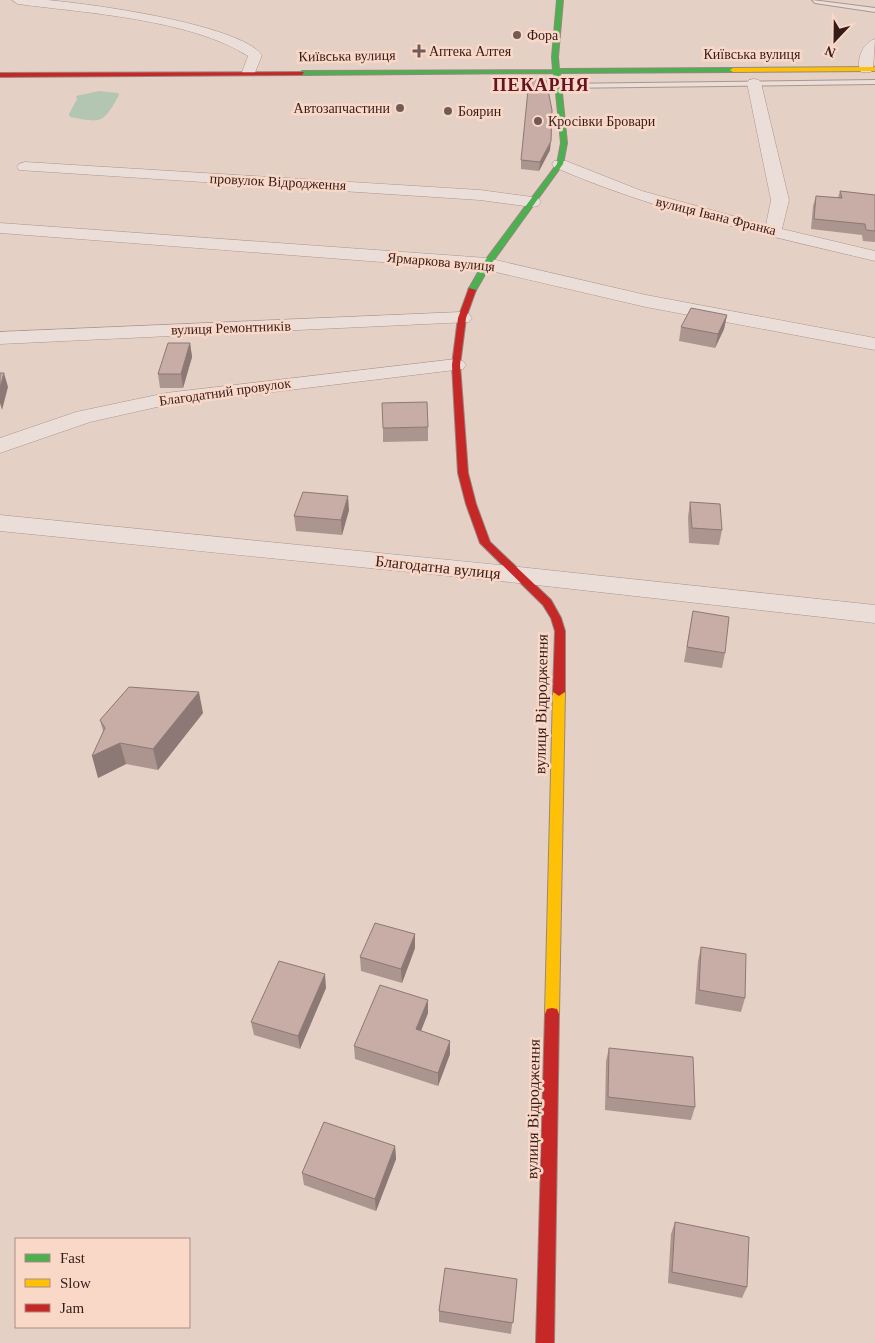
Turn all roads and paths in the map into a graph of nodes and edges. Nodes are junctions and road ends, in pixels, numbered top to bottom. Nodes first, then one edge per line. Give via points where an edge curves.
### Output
1 (18, 0) edge
2 (560, 0) edge
3 (814, 1) edge
4 (875, 10) edge
5 (875, 43) edge
6 (556, 69) junction
7 (871, 69) edge
8 (249, 72) junction
9 (0, 75) edge
10 (875, 82) edge
11 (754, 83) junction
12 (558, 86) junction
13 (560, 164) junction
14 (25, 167) dead end
15 (532, 202) junction
16 (0, 228) edge
17 (773, 230) junction
18 (875, 256) edge
19 (487, 264) junction
20 (462, 318) junction
21 (0, 338) edge
22 (875, 344) edge
23 (456, 364) junction
24 (0, 446) edge
25 (0, 523) edge
26 (519, 575) junction
27 (875, 614) edge
28 (545, 1343) edge

1 - 8 street via 156,21 222,38 255,55
2 - 6 street, вулиця Відродження via 554,56
3 - 4 lane
5 - 7 street via 867,54
6 - 7 street, Київська вулиця
6 - 8 street, Київська вулиця
6 - 12 street, вулиця Відродження
8 - 9 street, Київська вулиця
10 - 11 lane
11 - 12 lane
11 - 17 street via 780,200
12 - 13 street, вулиця Відродження via 564,143
13 - 15 street, вулиця Відродження
13 - 17 street, вулиця Івана Франка via 599,182 661,203
14 - 15 street, провулок Відродження via 480,195
15 - 19 street, вулиця Відродження
16 - 19 street, Ярмаркова вулиця
17 - 18 street, вулиця Івана Франка
19 - 20 street, вулиця Відродження via 473,288
19 - 22 street, Ярмаркова вулиця via 646,301
20 - 21 street, вулиця Ремонтників
20 - 23 street, вулиця Відродження
23 - 24 street, Благодатний провулок via 166,399 84,417
23 - 26 street, вулиця Відродження via 462,473 471,504 485,543
25 - 26 street, Благодатна вулиця
26 - 27 street, Благодатна вулиця
26 - 28 street, вулиця Відродження via 547,603 560,631

